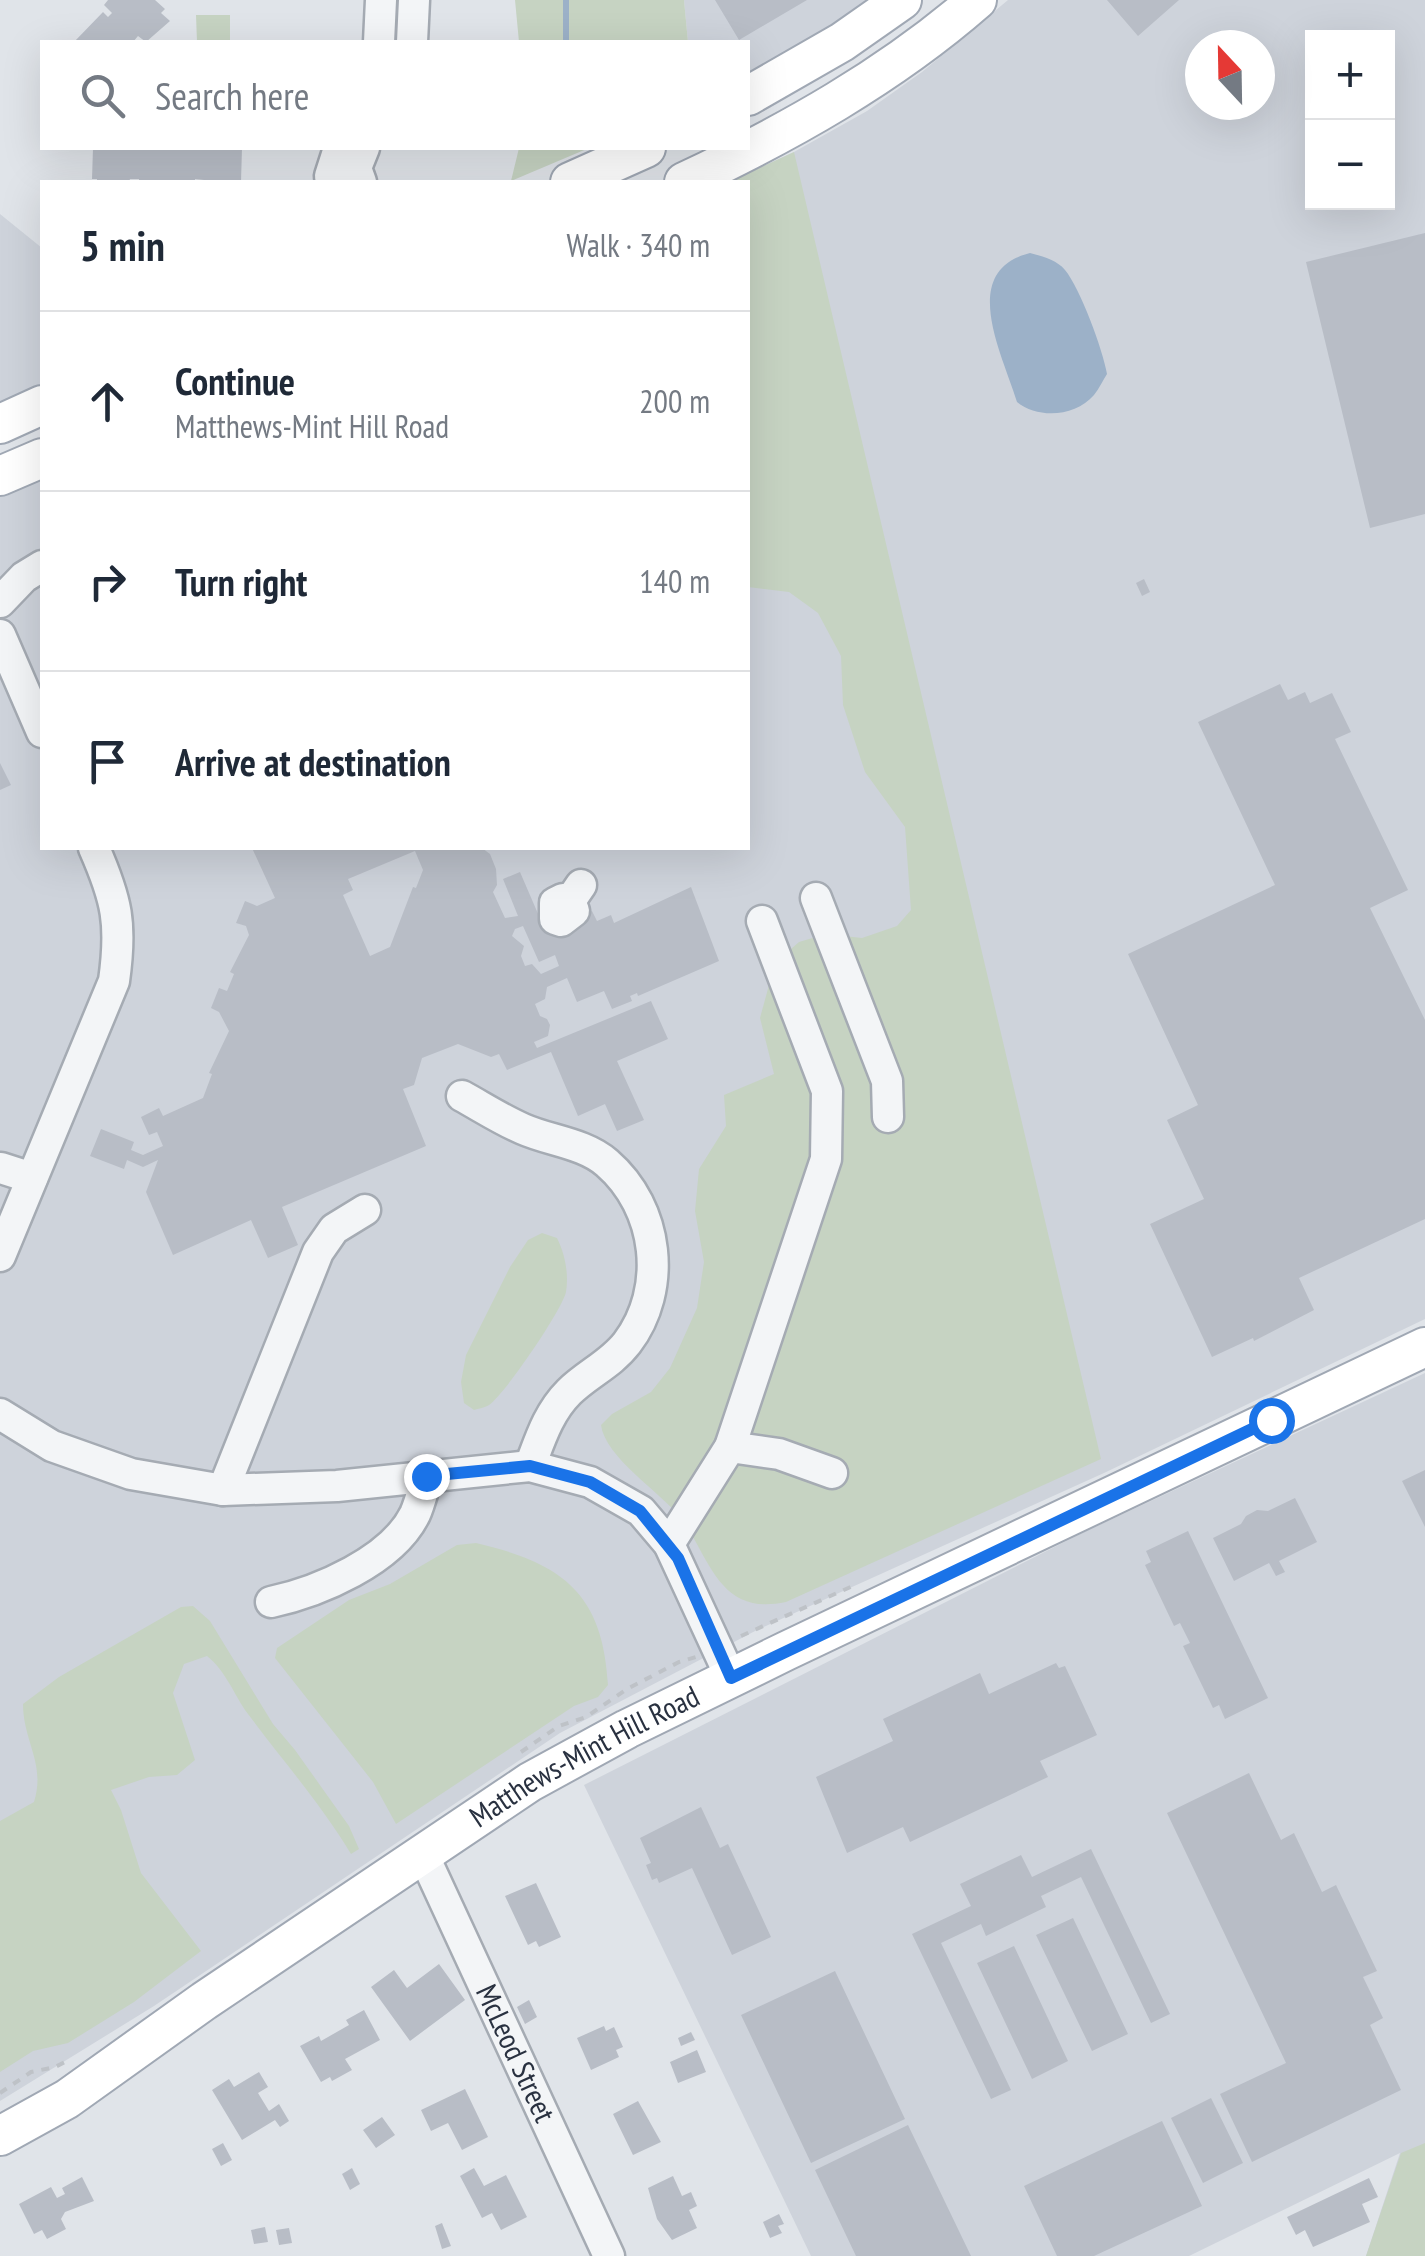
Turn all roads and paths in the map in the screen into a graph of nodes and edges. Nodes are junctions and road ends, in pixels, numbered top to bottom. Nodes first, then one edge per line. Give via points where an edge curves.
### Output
1 (382, 0) edge
2 (414, 0) edge
3 (977, 0) edge
4 (899, 1) edge
5 (378, 40) edge
6 (412, 40) edge
7 (750, 95) edge
8 (750, 148) edge
9 (338, 150) edge
10 (363, 150) edge
11 (642, 150) edge
12 (746, 150) edge
13 (331, 180) edge
14 (360, 180) edge
15 (574, 180) edge
16 (688, 180) edge
17 (40, 407) edge
18 (0, 424) edge
19 (40, 459) edge
20 (0, 476) edge
21 (40, 567) edge
22 (0, 602) edge
23 (0, 635) edge
24 (40, 727) edge
25 (95, 850) edge
26 (816, 898) dead end
27 (762, 921) dead end
28 (462, 1096) dead end
29 (888, 1117) dead end
30 (1, 1168) edge
31 (32, 1178) junction
32 (365, 1210) dead end
33 (0, 1256) edge
34 (1425, 1347) edge
35 (0, 1414) edge
36 (730, 1446) junction
37 (530, 1466) junction
38 (832, 1472) dead end
39 (426, 1476) junction
40 (224, 1490) junction
41 (669, 1544) junction
42 (861, 1582) dead end
43 (270, 1602) dead end
44 (738, 1638) dead end
45 (731, 1678) junction
46 (422, 1852) junction
47 (0, 2136) edge
48 (610, 2256) edge

1 - 5 street
2 - 6 street
3 - 8 main road via 870,80
4 - 7 main road
9 - 13 street
10 - 14 street via 356,168
11 - 15 main road
12 - 16 main road
17 - 18 main road
19 - 20 main road
21 - 22 street
23 - 24 street
25 - 31 street via 118,911 114,982
26 - 29 street via 886,1081
27 - 36 street via 827,1091 826,1159
28 - 37 street via 524,1130 606,1161 632,1190 652,1247 653,1284 640,1320 612,1359 557,1406
30 - 31 street
31 - 33 street
32 - 40 street via 334,1229 318,1252
34 - 45 main road, Matthews-Mint Hill Road
35 - 40 street via 52,1446 132,1474
36 - 38 street
36 - 41 street
37 - 39 street
37 - 41 street via 590,1482 640,1511
39 - 40 street
39 - 43 street via 414,1517 381,1553 351,1574
41 - 45 street
42 - 44 path
45 - 46 main road, Matthews-Mint Hill Road via 530,1782
46 - 47 main road, Matthews-Mint Hill Road via 67,2099
46 - 48 street, McLeod Street

